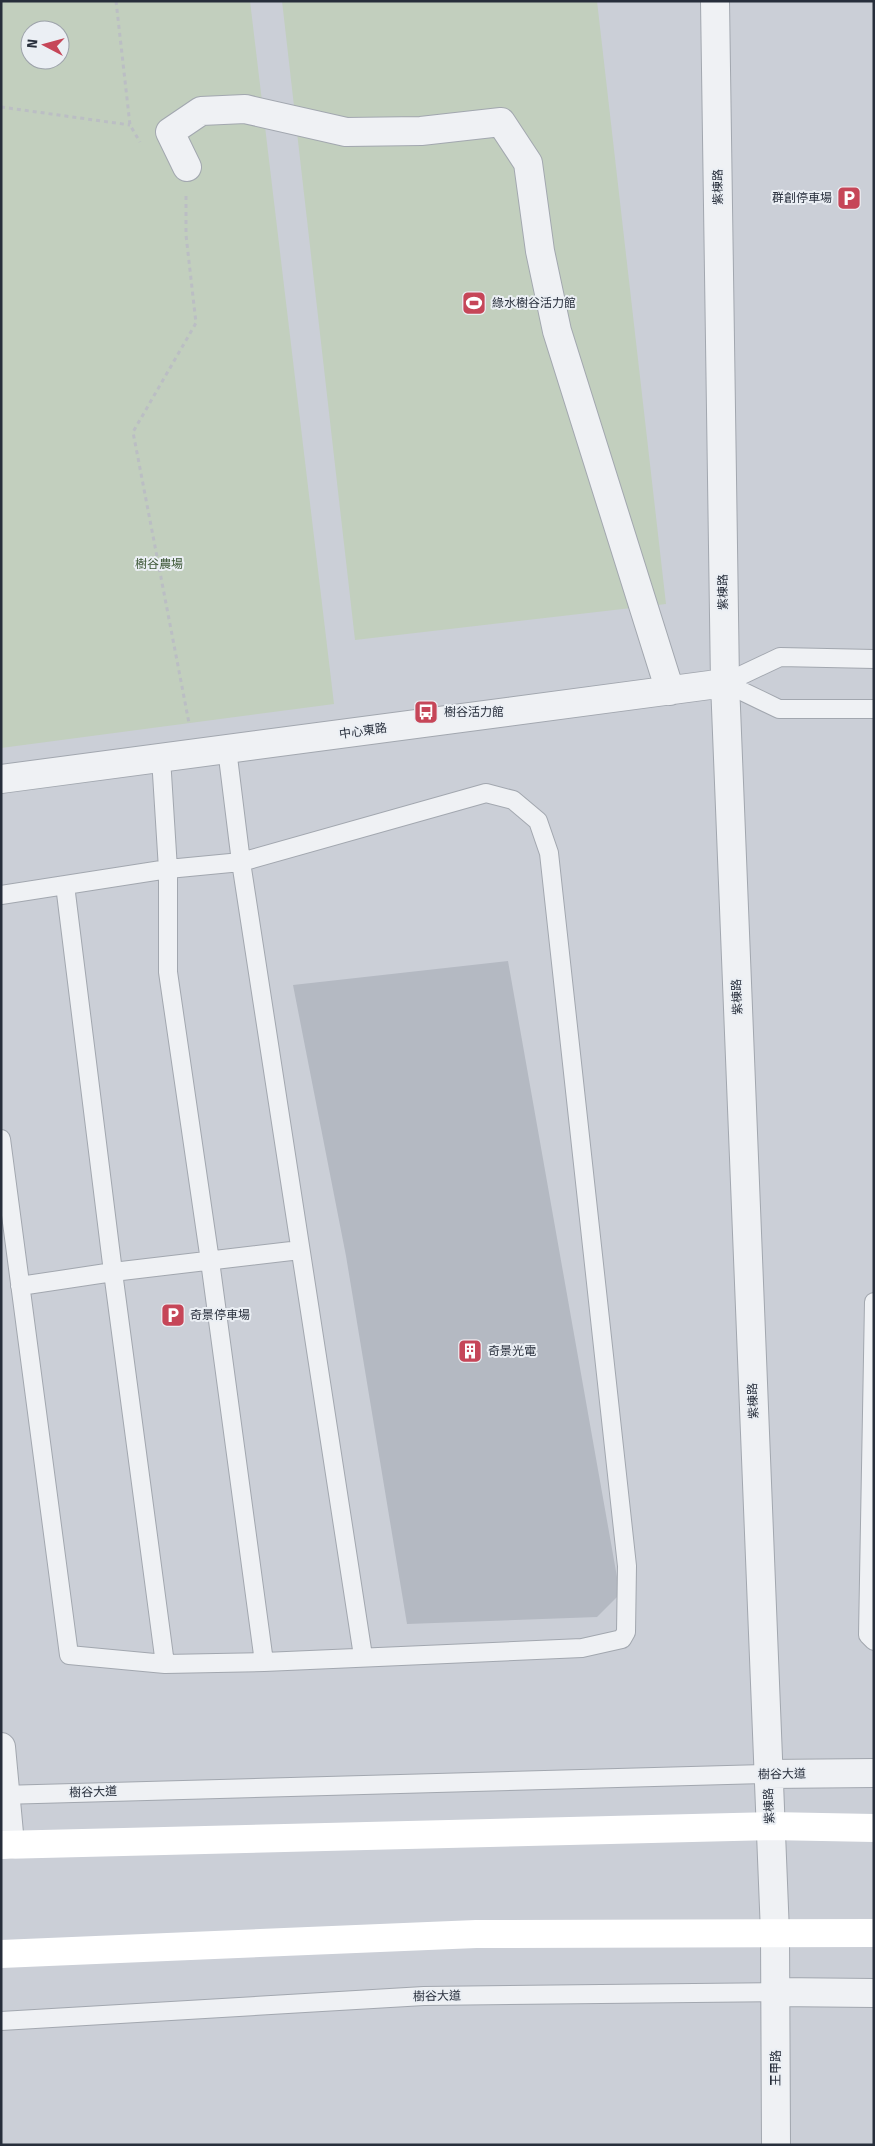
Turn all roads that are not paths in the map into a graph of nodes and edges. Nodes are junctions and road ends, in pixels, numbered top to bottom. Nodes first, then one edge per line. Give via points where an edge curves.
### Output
1 (715, 1) edge
2 (186, 167) dead end
3 (874, 658) edge
4 (725, 683) junction
5 (670, 690) junction
6 (874, 709) edge
7 (228, 749) junction
8 (161, 758) junction
9 (1, 779) edge
10 (241, 862) junction
11 (168, 869) junction
12 (65, 885) junction
13 (1, 895) edge
14 (1, 1139) edge
15 (300, 1250) junction
16 (210, 1261) junction
17 (112, 1272) junction
18 (20, 1286) junction
19 (874, 1302) edge
20 (874, 1641) edge
21 (363, 1656) junction
22 (264, 1662) junction
23 (165, 1664) junction
24 (1, 1747) edge
25 (874, 1773) edge
26 (768, 1774) junction
27 (4, 1795) edge
28 (770, 1826) junction
29 (874, 1828) edge
30 (6, 1845) edge
31 (775, 1933) junction
32 (874, 1933) edge
33 (1, 1954) edge
34 (776, 1992) junction
35 (874, 1993) edge
36 (1, 2021) edge
37 (776, 2145) edge

1 - 4 street, 紫棟路
2 - 5 street via 170,132 201,111 245,109 346,132 421,131 501,122 528,162 540,251 558,331
3 - 4 lane via 780,657
4 - 5 street, 中心東路
4 - 6 lane via 780,709
4 - 26 street, 紫棟路
5 - 7 street, 中心東路
7 - 8 street, 中心東路
7 - 10 lane
8 - 9 street, 中心東路
8 - 11 lane
10 - 11 lane
10 - 15 lane
10 - 21 lane via 486,794 513,800 538,821 549,853 627,1566 626,1632 622,1639 582,1648
11 - 12 lane
11 - 16 lane via 168,972
12 - 13 lane
12 - 17 lane
14 - 18 lane
15 - 16 lane
15 - 21 lane
16 - 17 lane
16 - 22 lane
17 - 18 lane
17 - 23 lane
18 - 23 lane via 68,1655
19 - 20 lane via 868,1634
21 - 22 lane
22 - 23 lane
24 - 27 street
25 - 26 street, 樹谷大道
26 - 27 lane, 樹谷大道
26 - 28 street, 紫棟路
27 - 30 street
28 - 29 street
28 - 30 street
28 - 31 street, 紫棟路
31 - 32 street
31 - 33 street via 476,1934
31 - 34 street, 紫棟路
34 - 35 street, 樹谷大道
34 - 36 lane, 樹谷大道 via 424,1996
34 - 37 street, 王甲路

